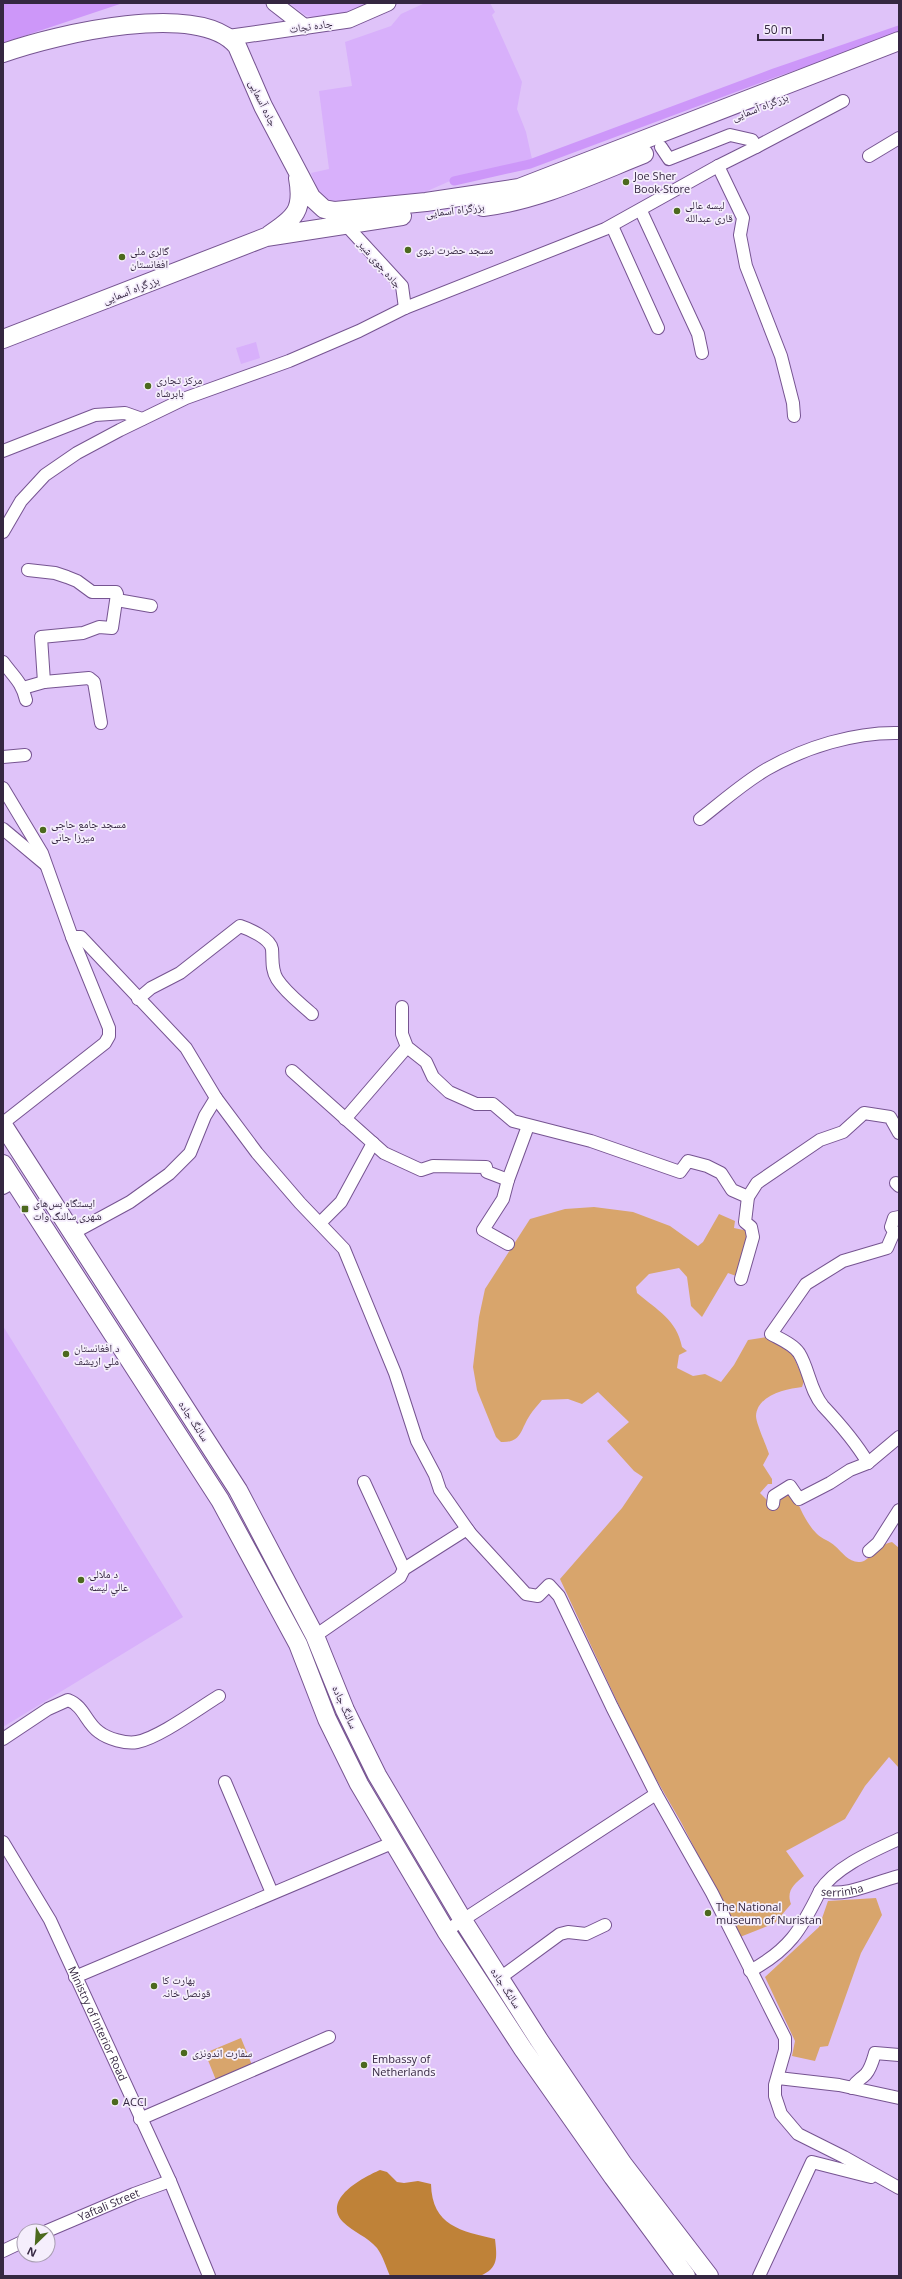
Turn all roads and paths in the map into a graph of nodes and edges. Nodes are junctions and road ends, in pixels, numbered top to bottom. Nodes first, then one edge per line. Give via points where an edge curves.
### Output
1 (274, 3) edge
2 (388, 3) edge
3 (305, 27) junction
4 (232, 37) junction
5 (899, 40) edge
6 (3, 52) edge
7 (899, 52) edge
8 (844, 101) dead end
9 (899, 138) edge
10 (661, 147) junction
11 (756, 147) junction
12 (877, 154) dead end
13 (718, 166) junction
14 (296, 168) junction
15 (641, 211) junction
16 (345, 224) junction
17 (612, 226) junction
18 (266, 237) junction
19 (405, 308) junction
20 (658, 328) dead end
21 (3, 339) edge
22 (702, 353) dead end
23 (794, 416) dead end
24 (142, 419) junction
25 (3, 451) edge
26 (3, 532) edge
27 (28, 570) dead end
28 (117, 600) junction
29 (150, 606) dead end
30 (3, 662) edge
31 (44, 682) junction
32 (23, 688) junction
33 (26, 700) dead end
34 (101, 723) dead end
35 (899, 733) edge
36 (25, 755) dead end
37 (3, 758) edge
38 (3, 788) edge
39 (700, 819) dead end
40 (3, 829) edge
41 (46, 865) junction
42 (72, 937) junction
43 (138, 999) junction
44 (402, 1007) dead end
45 (312, 1014) dead end
46 (407, 1047) junction
47 (292, 1071) dead end
48 (216, 1098) junction
49 (345, 1119) junction
50 (3, 1124) edge
51 (528, 1126) junction
52 (899, 1133) edge
53 (373, 1143) junction
54 (3, 1164) edge
55 (508, 1180) junction
56 (9, 1185) edge
57 (748, 1197) junction
58 (899, 1217) edge
59 (320, 1223) junction
60 (73, 1233) junction
61 (508, 1244) dead end
62 (741, 1280) dead end
63 (158, 1366) junction
64 (141, 1378) junction
65 (899, 1437) edge
66 (868, 1463) junction
67 (364, 1482) dead end
68 (773, 1504) dead end
69 (899, 1510) edge
70 (470, 1533) junction
71 (869, 1551) dead end
72 (404, 1569) junction
73 (315, 1636) junction
74 (219, 1696) dead end
75 (3, 1739) edge
76 (225, 1782) dead end
77 (656, 1794) junction
78 (899, 1839) edge
79 (3, 1842) edge
80 (392, 1843) junction
81 (899, 1876) edge
82 (820, 1891) junction
83 (272, 1893) junction
84 (464, 1922) junction
85 (605, 1925) dead end
86 (446, 1931) junction
87 (750, 1971) junction
88 (75, 1977) junction
89 (500, 1978) junction
90 (329, 2037) dead end
91 (899, 2055) edge
92 (778, 2078) junction
93 (852, 2088) junction
94 (899, 2098) edge
95 (140, 2119) junction
96 (880, 2177) junction
97 (170, 2181) junction
98 (899, 2188) edge
99 (56, 2227) edge
100 (16, 2245) edge
101 (3, 2251) edge
102 (209, 2276) edge
103 (686, 2276) edge
104 (709, 2276) edge
105 (759, 2276) edge

1 - 3 main road
2 - 3 main road, جاده نجات via 349,20
3 - 4 main road, جاده نجات
4 - 6 highway via 206,20 172,16 143,17 112,20
4 - 14 highway, جاده آسمایی via 263,106
5 - 14 highway, بزرگراه آسمایی via 664,133 505,191 426,202 328,211 316,204
7 - 10 highway, بزرگراه آسمایی
8 - 11 street
9 - 12 street
10 - 11 street via 670,159 730,135 752,140
10 - 16 highway, بزرگراه آسمایی via 556,189 513,203
11 - 13 street
13 - 15 street
13 - 23 street via 743,218 740,235 746,266 782,356
14 - 18 highway via 301,197 295,213 287,223
15 - 17 street
15 - 22 street via 698,334
16 - 18 highway, بزرگراه آسمایی
16 - 19 street, جاده جوی شیر via 402,286
17 - 19 street via 572,244
17 - 20 street
18 - 21 highway, بزرگراه آسمایی
19 - 24 street via 289,361 204,391
24 - 25 street via 125,413 95,415
24 - 26 street via 77,453 45,475 20,502
27 - 28 street via 67,577 92,592 116,592
28 - 29 street
28 - 31 street via 112,628 41,637
30 - 32 street
31 - 32 street
31 - 34 street via 89,678 92,680
32 - 33 street
35 - 39 street via 824,743 767,770
36 - 37 street
38 - 41 street
40 - 41 street
41 - 42 street
42 - 43 street via 80,937
42 - 50 street via 109,1028 109,1036 106,1043
43 - 45 street via 151,988 180,973 240,926 269,943 272,949 272,967 277,979 288,993
43 - 48 street via 186,1048
44 - 46 street via 402,1034
46 - 49 street
46 - 51 street via 426,1062 433,1077 449,1092 476,1104 493,1104 513,1121
47 - 49 street
48 - 59 street via 257,1153
48 - 60 street via 205,1116 190,1153 169,1174 130,1202
49 - 53 street
50 - 60 highway, سالنگ جاده
51 - 55 street
51 - 57 street via 591,1140 680,1172 688,1161 707,1166 721,1173 732,1190
52 - 57 street via 890,1117 864,1113 843,1132 820,1140 760,1181
53 - 55 street via 389,1156 421,1170 433,1166 486,1167 487,1172
53 - 59 street via 341,1202
54 - 56 highway, سالنگ جاده
55 - 61 street via 503,1199 483,1230
56 - 64 highway, سالنگ جاده
57 - 62 street via 745,1222 751,1226 753,1237
58 - 66 street via 894,1218 891,1227 894,1232 887,1248 843,1261 806,1284 771,1334 798,1352 812,1388 853,1439
59 - 70 street via 344,1249 395,1374 417,1441 440,1490
60 - 63 highway, سالنگ جاده
63 - 64 highway
63 - 73 highway, سالنگ جاده via 238,1490
64 - 80 highway, سالنگ جاده via 220,1500 298,1644 328,1719 359,1784
65 - 66 street
66 - 68 street via 799,1498 790,1486 774,1496
67 - 72 street
69 - 71 street via 878,1543
70 - 72 street via 467,1529 460,1532
70 - 77 street via 526,1594 538,1596 549,1585 559,1596
72 - 73 street via 400,1577
73 - 84 highway, سالنگ جاده via 377,1775
74 - 75 street via 173,1725 138,1742 128,1742 98,1732 84,1712 68,1700 48,1709
76 - 83 street
77 - 84 street via 526,1878
77 - 87 street via 712,1893
78 - 82 street via 836,1872 826,1880
79 - 88 street, Ministry of Interior Road via 50,1920
80 - 83 street
80 - 86 highway, سالنگ جاده
81 - 82 street, serrinha via 880,1880 861,1890 841,1893
82 - 87 street, serrinha via 803,1926 766,1963
83 - 88 street
84 - 86 street
84 - 89 highway, سالنگ جاده
85 - 89 street via 586,1934 560,1934
86 - 103 highway, سالنگ جاده via 523,2049
87 - 92 street via 785,2038
88 - 95 street, Ministry of Interior Road
89 - 104 highway, سالنگ جاده via 623,2164
90 - 95 street
91 - 93 street via 874,2053 871,2066
92 - 93 street
92 - 96 street via 775,2096 781,2114 798,2134
93 - 94 street
95 - 97 street, Ministry of Interior Road
96 - 98 street
96 - 105 street via 812,2162
97 - 99 street, Yaftali Street
97 - 102 street, Ministry of Interior Road
100 - 101 street

